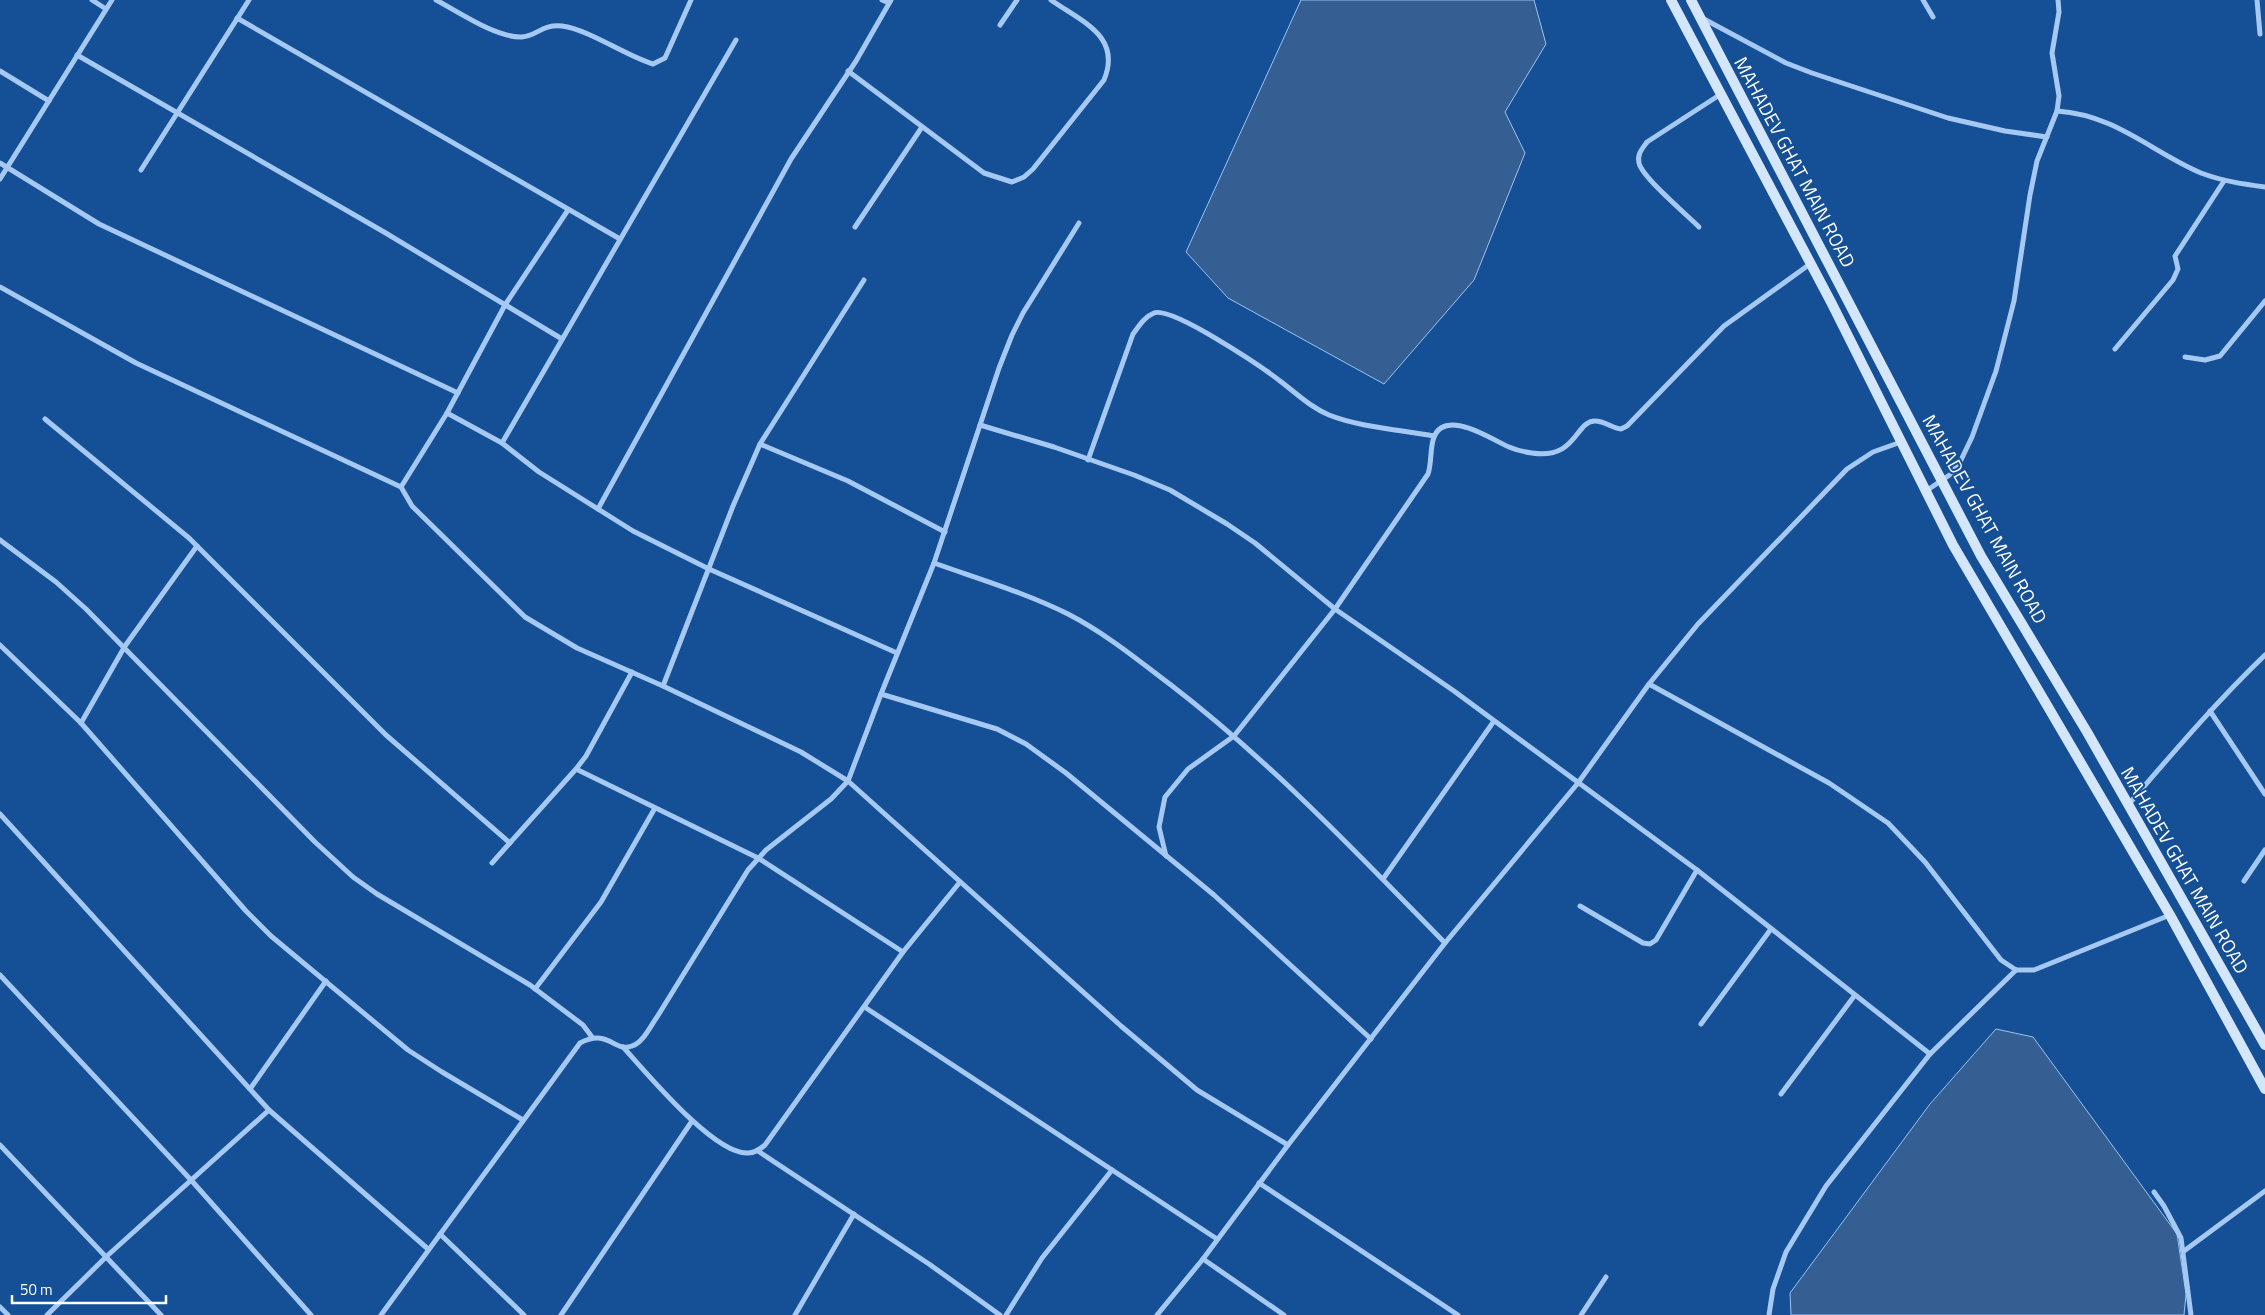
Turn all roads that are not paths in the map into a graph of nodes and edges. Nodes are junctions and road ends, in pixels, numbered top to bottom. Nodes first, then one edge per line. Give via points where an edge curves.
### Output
1 (92, 0) edge
2 (112, 0) edge
3 (249, 0) edge
4 (436, 0) edge
5 (691, 0) edge
6 (882, 0) edge
7 (1017, 0) edge
8 (1051, 0) edge
9 (1671, 0) edge
10 (1691, 0) edge
11 (1924, 0) edge
12 (2058, 0) edge
13 (2258, 0) edge
14 (890, 2) edge
15 (106, 9) junction
16 (1699, 16) junction
17 (1933, 17) dead end
18 (237, 18) junction
19 (1000, 25) dead end
20 (2260, 34) dead end
21 (736, 40) dead end
22 (77, 55) junction
23 (0, 71) edge
24 (848, 71) junction
25 (1720, 94) junction
26 (49, 101) junction
27 (176, 111) junction
28 (2057, 111) junction
29 (922, 127) junction
30 (2047, 137) junction
31 (0, 162) edge
32 (7, 167) junction
33 (140, 170) dead end
34 (0, 179) edge
35 (2224, 181) junction
36 (2265, 187) edge
37 (568, 210) junction
38 (1079, 223) dead end
39 (855, 227) dead end
40 (1699, 227) dead end
41 (620, 239) junction
42 (1810, 264) junction
43 (864, 280) dead end
44 (0, 287) edge
45 (2265, 301) edge
46 (505, 305) junction
47 (562, 339) junction
48 (2114, 349) dead end
49 (2185, 357) dead end
50 (458, 393) junction
51 (447, 413) junction
52 (45, 419) dead end
53 (980, 425) junction
54 (1434, 436) junction
55 (1901, 442) junction
56 (502, 443) junction
57 (760, 444) junction
58 (1088, 460) junction
59 (1942, 480) junction
60 (401, 487) junction
61 (1926, 491) junction
62 (598, 509) junction
63 (945, 532) junction
64 (0, 540) edge
65 (196, 546) junction
66 (934, 563) junction
67 (709, 569) junction
68 (1335, 609) junction
69 (0, 645) edge
70 (125, 646) junction
71 (898, 653) junction
72 (2265, 655) edge
73 (632, 672) junction
74 (1649, 684) junction
75 (663, 686) junction
76 (881, 694) junction
77 (2210, 711) junction
78 (1494, 721) junction
79 (81, 723) junction
80 (1234, 736) junction
81 (576, 769) junction
82 (848, 782) junction
83 (1578, 783) junction
84 (2265, 794) edge
85 (2128, 805) junction
86 (655, 808) junction
87 (0, 814) edge
88 (510, 842) junction
89 (2265, 850) edge
90 (1166, 856) junction
91 (758, 858) junction
92 (492, 863) dead end
93 (1697, 870) junction
94 (1382, 879) junction
95 (2244, 881) dead end
96 (960, 882) junction
97 (1580, 906) dead end
98 (2170, 915) junction
99 (1771, 929) junction
100 (1445, 943) junction
101 (904, 952) junction
102 (2016, 970) junction
103 (0, 975) edge
104 (326, 982) junction
105 (535, 989) junction
106 (1855, 995) junction
107 (866, 1008) junction
108 (1702, 1024) dead end
109 (592, 1037) junction
110 (1371, 1039) junction
111 (2265, 1045) edge
112 (623, 1047) junction
113 (1930, 1054) junction
114 (2265, 1089) edge
115 (250, 1090) junction
116 (1781, 1094) dead end
117 (269, 1110) junction
118 (523, 1120) junction
119 (692, 1121) junction
120 (0, 1145) edge
121 (1288, 1145) junction
122 (758, 1151) junction
123 (1112, 1170) junction
124 (191, 1180) junction
125 (1259, 1184) junction
126 (2265, 1191) edge
127 (2154, 1192) dead end
128 (854, 1214) junction
129 (440, 1234) junction
130 (1218, 1239) junction
131 (428, 1249) junction
132 (2184, 1251) junction
133 (107, 1256) junction
134 (1203, 1259) junction
135 (1606, 1277) dead end
136 (0, 1306) edge
137 (8, 1315) edge
138 (47, 1315) edge
139 (161, 1315) edge
140 (311, 1315) edge
141 (380, 1315) edge
142 (524, 1315) edge
143 (561, 1315) edge
144 (795, 1315) edge
145 (1000, 1315) edge
146 (1006, 1315) edge
147 (1157, 1315) edge
148 (1284, 1315) edge
149 (1458, 1315) edge
150 (1581, 1315) edge
151 (1770, 1315) edge
152 (2191, 1315) edge

1 - 15 street
2 - 15 street
3 - 18 street
4 - 5 street via 512,37 526,37 545,26 563,26 653,64 665,58
6 - 14 street
7 - 19 street
8 - 29 street via 1105,40 1110,55 1109,69 1104,80 1033,169 1012,182 997,179
9 - 25 street
10 - 16 street, MAHADEV GHAT MAIN ROAD
11 - 17 street
12 - 28 street via 2052,53 2059,96
13 - 20 street
14 - 24 street
15 - 22 street
16 - 30 street via 1786,63 1812,73 1948,118
16 - 59 street, MAHADEV GHAT MAIN ROAD
18 - 27 street
18 - 37 street
21 - 41 street
22 - 26 street
22 - 27 street
23 - 26 street
24 - 29 street
24 - 62 street via 791,159
25 - 40 street via 1647,142 1639,153 1639,164 1646,176
25 - 42 street
26 - 32 street
27 - 33 street
27 - 46 street
28 - 30 street
28 - 35 street via 2093,116 2112,123 2200,172
29 - 39 street
30 - 59 street via 2037,161 2014,301 1996,371 1961,460
31 - 32 street
32 - 34 street
32 - 50 street via 99,224
35 - 36 street
35 - 48 street via 2175,256 2178,269 2173,280
37 - 41 street
37 - 46 street
38 - 53 street via 1016,328
41 - 47 street
42 - 54 street via 1724,326 1621,429 1595,420 1587,423 1560,451 1542,454 1511,448 1463,426 1441,428
42 - 55 street
43 - 57 street
44 - 60 street via 136,363
45 - 49 street via 2220,356 2205,360
46 - 47 street
46 - 50 street
47 - 56 street
50 - 51 street
51 - 56 street
51 - 60 street
52 - 65 street
53 - 58 street
53 - 63 street
54 - 58 street via 1354,424 1329,415 1309,405 1266,371 1201,330 1166,313 1155,312 1143,320 1133,334
54 - 68 street via 1428,474
55 - 61 street
55 - 74 street via 1861,459 1830,484 1722,597
56 - 62 street via 539,472
57 - 63 street via 848,481
57 - 67 street
58 - 68 street via 1161,486 1203,509 1255,543
59 - 61 street
59 - 85 street, MAHADEV GHAT MAIN ROAD via 1981,556
60 - 73 street via 412,506 525,617 577,648
61 - 98 street via 1953,545
62 - 67 street via 633,531
63 - 66 street
64 - 70 street via 56,582
65 - 70 street
65 - 88 street via 386,735
66 - 71 street
66 - 80 street via 1027,596 1093,628
67 - 71 street
67 - 75 street
68 - 78 street
68 - 80 street
69 - 79 street
70 - 79 street
70 - 105 street via 353,877
71 - 76 street
72 - 77 street
73 - 75 street
73 - 81 street
74 - 83 street
74 - 102 street via 1829,783 1888,823 1925,862 2001,960
75 - 82 street via 801,752
76 - 82 street
76 - 90 street via 997,729 1026,744
77 - 84 street
77 - 85 street
78 - 83 street
78 - 94 street
79 - 104 street via 246,911
80 - 90 street via 1188,769 1165,797 1159,827
80 - 94 street via 1306,801
81 - 86 street
81 - 88 street
82 - 91 street
82 - 96 street
83 - 93 street
83 - 100 street
85 - 111 street, MAHADEV GHAT MAIN ROAD
86 - 91 street
86 - 105 street via 601,902
87 - 115 street
88 - 92 street
89 - 95 street
90 - 110 street via 1214,895
91 - 101 street
91 - 112 street via 658,1016 641,1039 633,1046
93 - 97 street via 1656,940 1650,944
93 - 99 street
94 - 100 street
96 - 101 street
96 - 121 street via 1120,1026 1198,1090
98 - 102 street via 2034,970
98 - 114 street
99 - 106 street
99 - 108 street
100 - 110 street
101 - 107 street
102 - 113 street
103 - 124 street
104 - 115 street
104 - 118 street via 408,1050
105 - 109 street via 583,1025
106 - 113 street
106 - 116 street
107 - 122 street
107 - 123 street
109 - 112 street via 604,1038
109 - 118 street via 580,1044 569,1057
110 - 121 street
112 - 119 street
113 - 151 street via 1846,1158 1808,1214 1786,1252 1773,1289
115 - 117 street
117 - 124 street
117 - 131 street
118 - 129 street
119 - 122 street via 729,1147 746,1154
119 - 143 street
120 - 133 street
121 - 125 street
122 - 128 street
123 - 130 street
123 - 146 street via 1042,1258
124 - 133 street
124 - 140 street
125 - 130 street
125 - 149 street
126 - 132 street
127 - 132 street via 2176,1227
128 - 144 street
128 - 145 street
129 - 131 street
129 - 142 street
130 - 134 street
131 - 141 street
132 - 152 street
133 - 138 street
133 - 139 street
134 - 147 street
134 - 148 street
135 - 150 street
136 - 137 street

